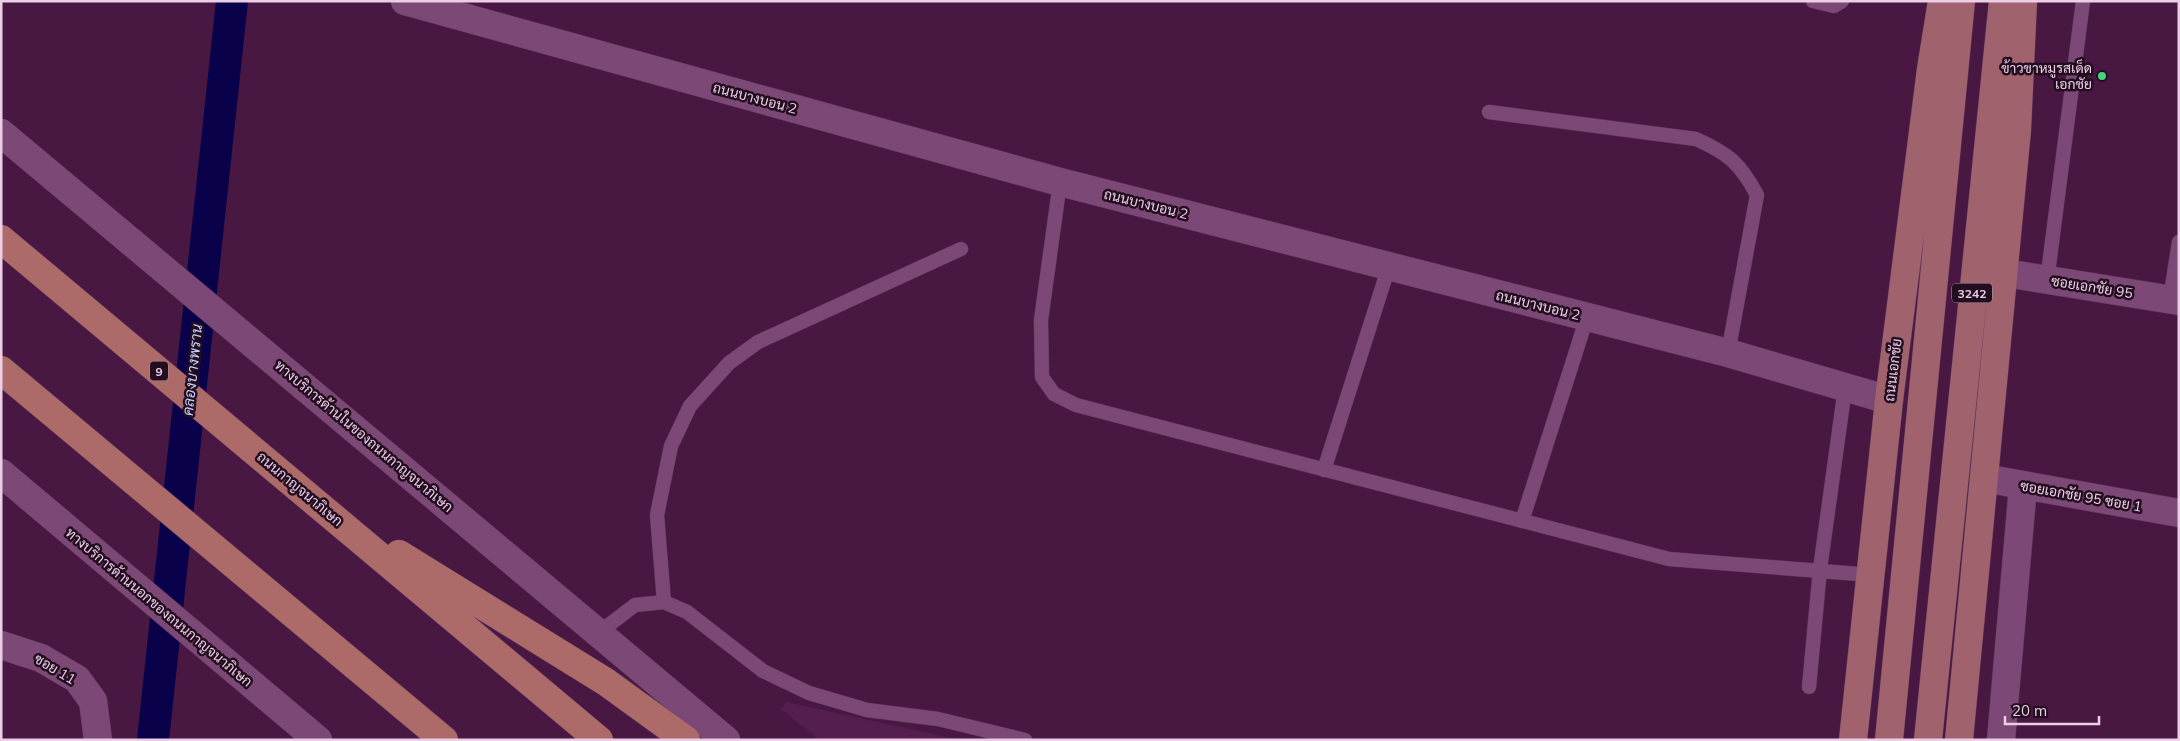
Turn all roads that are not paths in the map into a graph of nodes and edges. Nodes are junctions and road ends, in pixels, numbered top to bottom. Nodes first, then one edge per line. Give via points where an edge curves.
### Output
1 (405, 1) edge
2 (1813, 1) edge
3 (1842, 1) edge
4 (1942, 1) edge
5 (1961, 1) edge
6 (2003, 1) edge
7 (2023, 1) edge
8 (2083, 1) edge
9 (1489, 112) dead end
10 (1, 133) edge
11 (1060, 182) junction
12 (1, 238) edge
13 (2179, 242) edge
14 (961, 249) dead end
15 (1389, 266) junction
16 (2005, 273) junction
17 (2048, 281) junction
18 (2175, 300) edge
19 (1587, 317) junction
20 (1728, 353) junction
21 (1, 370) edge
22 (1845, 388) junction
23 (1889, 400) junction
24 (1324, 470) junction
25 (1, 473) edge
26 (1984, 478) junction
27 (2023, 486) junction
28 (317, 504) junction
29 (2179, 513) edge
30 (1522, 521) junction
31 (1820, 569) junction
32 (1871, 575) junction
33 (664, 602) junction
34 (597, 634) junction
35 (1, 645) edge
36 (1808, 687) dead end
37 (98, 740) edge
38 (318, 740) edge
39 (444, 740) edge
40 (599, 740) edge
41 (686, 740) edge
42 (726, 740) edge
43 (1025, 740) edge
44 (1853, 740) edge
45 (1889, 740) edge
46 (1928, 740) edge
47 (1959, 740) edge
48 (2001, 740) edge

1 - 11 street, ถนนบางบอน 2
2 - 3 lane via 1834,6
4 - 23 main road, ถนนเอกชัย
5 - 45 main road, 3242
6 - 46 main road, 3242
7 - 16 main road via 2017,130
8 - 17 lane
9 - 20 lane via 1696,139 1723,152 1745,172 1757,195
10 - 34 street, ทางบริการด้านในของถนนกาญจนาภิเษก
11 - 15 street, ถนนบางบอน 2
11 - 24 lane via 1041,320 1042,377 1054,394 1076,405
12 - 28 highway, ถนนกาญจนาภิเษก / 9
13 - 18 lane
14 - 33 lane via 758,342 729,363 690,406 671,446 657,515
15 - 19 street, ถนนบางบอน 2
15 - 24 lane
16 - 17 street, ซอยเอกชัย 95
16 - 26 main road
17 - 18 street, ซอยเอกชัย 95
19 - 20 street, ถนนบางบอน 2
19 - 30 lane
20 - 22 street, ถนนบางบอน 2
21 - 39 highway
22 - 23 street, ถนนบางบอน 2
22 - 31 lane
23 - 32 main road, ถนนเอกชัย
24 - 30 lane
25 - 38 street, ทางบริการด้านนอกของถนนกาญจนาภิเษก
26 - 27 street, ซอยเอกชัย 95 ซอย 1
26 - 47 main road
27 - 29 street, ซอยเอกชัย 95 ซอย 1
27 - 48 street
28 - 40 highway, ถนนกาญจนาภิเษก / 9
28 - 41 highway via 606,682
30 - 31 lane via 1669,559
31 - 32 lane
31 - 36 lane
32 - 44 main road, ถนนเอกชัย
33 - 34 lane via 635,605
33 - 43 lane via 687,612 763,671 809,693 867,710 938,719
34 - 42 street, ทางบริการด้านในของถนนกาญจนาภิเษก
35 - 37 street, ซอย 11 via 41,658 77,679 93,701

